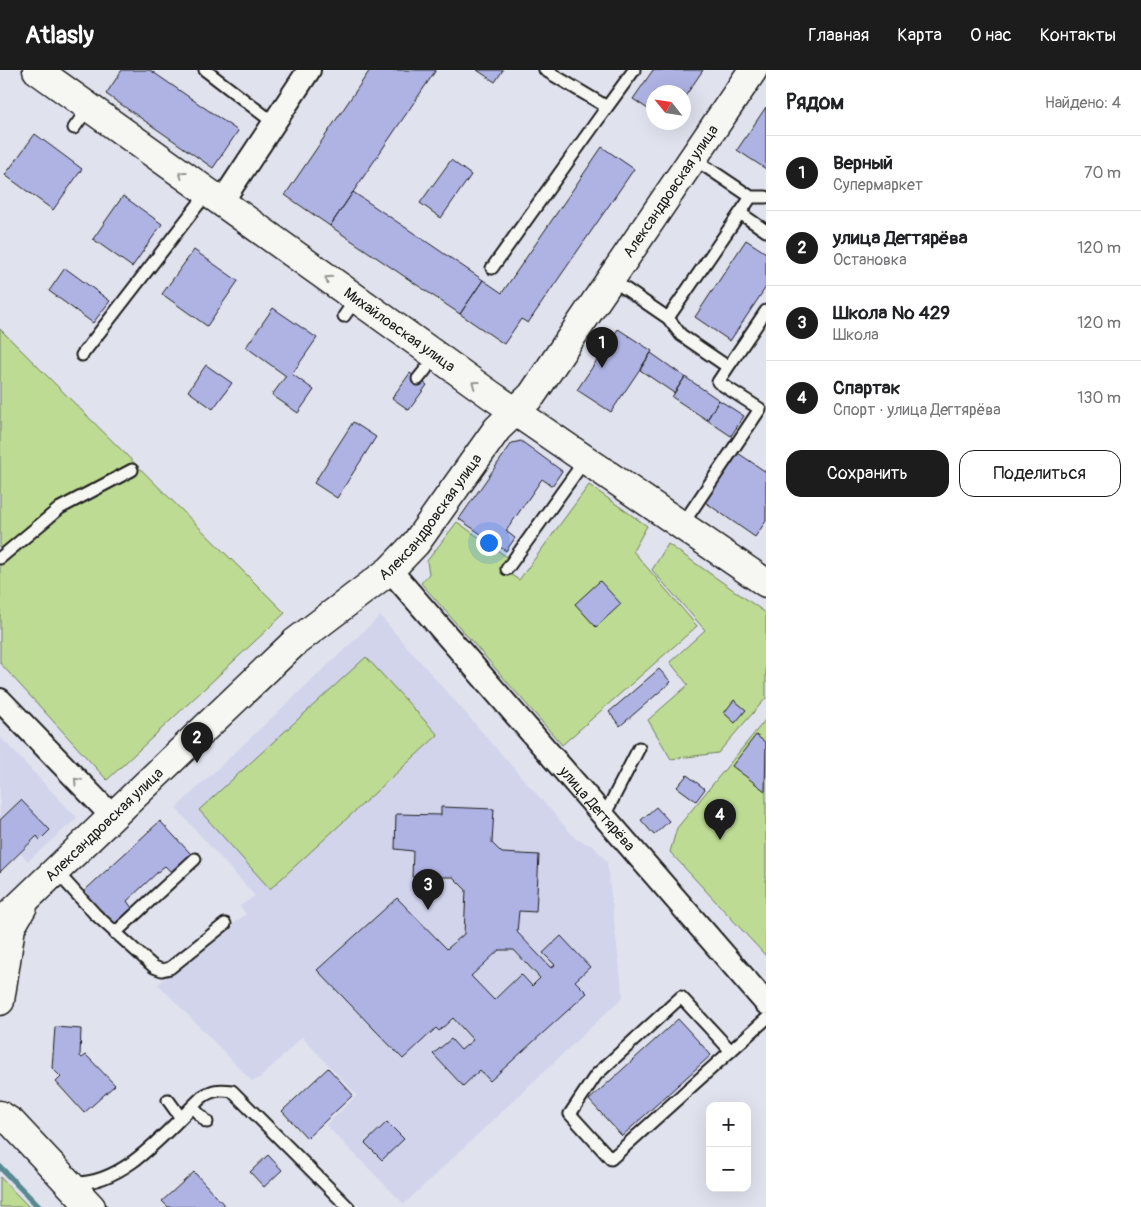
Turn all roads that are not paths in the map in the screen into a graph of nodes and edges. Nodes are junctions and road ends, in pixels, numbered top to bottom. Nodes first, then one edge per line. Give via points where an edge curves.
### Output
1 (37, 70) edge
2 (205, 70) edge
3 (309, 70) edge
4 (545, 70) edge
5 (634, 70) edge
6 (753, 70) edge
7 (607, 107) junction
8 (274, 123) junction
9 (693, 158) junction
10 (751, 196) junction
11 (766, 197) edge
12 (214, 198) junction
13 (740, 213) junction
14 (766, 231) edge
15 (492, 268) dead end
16 (611, 279) junction
17 (766, 311) edge
18 (668, 318) junction
19 (82, 355) dead end
20 (728, 366) junction
21 (426, 368) dead end
22 (418, 379) dead end
23 (515, 412) junction
24 (585, 460) junction
25 (132, 470) dead end
26 (682, 526) junction
27 (0, 558) edge
28 (507, 569) dead end
29 (390, 570) junction
30 (766, 583) edge
31 (0, 700) edge
32 (639, 748) dead end
33 (112, 816) junction
34 (604, 816) junction
35 (195, 859) dead end
36 (56, 870) junction
37 (30, 894) junction
38 (0, 924) edge
39 (224, 924) dead end
40 (114, 933) junction
41 (0, 1001) edge
42 (766, 1003) edge
43 (766, 1019) edge
44 (731, 1051) junction
45 (0, 1099) edge
46 (168, 1100) dead end
47 (192, 1107) junction
48 (181, 1118) junction
49 (6, 1119) edge
50 (207, 1122) dead end
51 (69, 1183) junction
52 (91, 1207) edge
53 (348, 1207) edge

12 -> 1 main road, Михайловская улица via 82,117
2 - 8 lane
3 - 8 street
4 - 7 lane
5 - 7 lane
6 - 9 main road, Александровская улица
7 - 15 lane
8 - 12 street
9 - 10 lane
9 - 16 main road, Александровская улица
10 - 11 lane
10 - 13 lane
12 - 19 lane
23 -> 12 main road, Михайловская улица via 350,307
13 - 14 lane
13 - 18 lane
16 - 18 lane
16 - 23 main road, Александровская улица via 532,395
17 - 20 lane
18 - 20 lane via 681,335
20 - 26 lane via 718,382 760,409
21 - 22 lane
23 - 24 main road, Михайловская улица
23 - 29 main road, Александровская улица via 497,429 416,543
24 - 26 main road, Михайловская улица
24 - 28 lane
25 - 27 lane via 60,508
26 - 30 main road, Михайловская улица
29 - 33 main road, Александровская улица via 294,642
29 - 34 street, улица Дегтярёва
33 -> 31 street
32 - 34 lane
33 - 36 main road, Александровская улица
34 - 42 street, улица Дегтярёва
35 - 40 lane
36 - 37 main road, Александровская улица
36 - 40 lane
37 - 38 main road, Александровская улица
37 - 41 main road, Александровская улица via 11,927
39 - 40 lane via 170,968 162,970 154,967
43 - 44 lane
44 - 44 lane via 611,1159 570,1114 596,1075 681,997
45 - 49 main road
46 - 48 lane
47 - 48 lane
47 - 50 lane
47 - 53 lane via 210,1092 232,1091
48 - 51 lane via 141,1157 117,1172 85,1184
49 - 51 main road
51 - 52 main road

